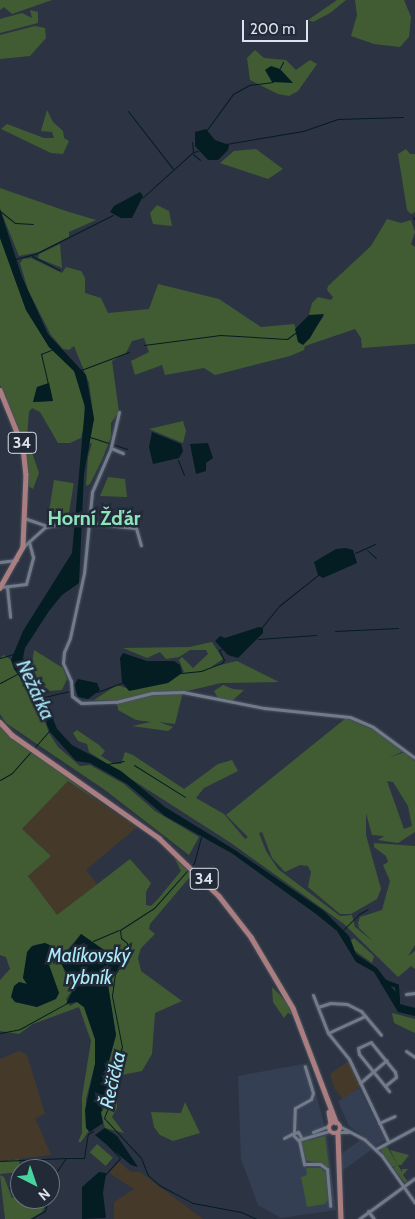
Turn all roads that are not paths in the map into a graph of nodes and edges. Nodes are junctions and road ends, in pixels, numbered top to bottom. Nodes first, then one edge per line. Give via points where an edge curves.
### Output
1 (0, 390) edge
2 (119, 412) dead end
3 (111, 448) junction
4 (123, 453) dead end
5 (24, 518) junction
6 (39, 522) junction
7 (85, 524) junction
8 (48, 526) junction
9 (41, 529) junction
10 (29, 541) junction
11 (140, 545) dead end
12 (22, 547) junction
13 (18, 560) junction
14 (0, 562) edge
15 (0, 587) edge
16 (7, 587) junction
17 (10, 617) dead end
18 (0, 722) edge
19 (415, 758) edge
20 (415, 993) edge
21 (406, 994) dead end
22 (312, 998) dead end
23 (318, 1007) junction
24 (365, 1016) junction
25 (328, 1033) junction
26 (381, 1035) dead end
27 (406, 1052) dead end
28 (415, 1057) edge
29 (386, 1060) junction
30 (305, 1066) dead end
31 (374, 1072) junction
32 (360, 1084) junction
33 (385, 1086) junction
34 (389, 1091) dead end
35 (394, 1116) dead end
36 (379, 1124) junction
37 (331, 1127) junction
38 (415, 1128) edge
39 (339, 1131) junction
40 (297, 1136) junction
41 (388, 1141) junction
42 (376, 1149) junction
43 (338, 1166) junction
44 (415, 1178) edge
45 (404, 1186) junction
46 (415, 1204) edge
47 (330, 1206) dead end
48 (368, 1211) junction
49 (341, 1219) edge
50 (359, 1219) edge
51 (374, 1219) edge

1 - 5 main road, 34 via 25,456
2 - 3 street
3 - 4 street
3 - 7 street via 92,492
5 - 6 street
5 - 12 main road, 34
6 - 8 street
6 - 9 street
7 - 8 street via 74,522 61,527
7 - 11 street via 136,528
7 - 19 street via 84,573 62,663 76,700 81,703 116,702 154,693 183,692 264,708 344,716 373,727
8 - 9 street
9 - 10 street
10 - 12 street
10 - 16 street via 33,557 26,584
12 - 13 main road, 34
13 - 14 street
13 - 15 main road, 34
15 - 16 street
16 - 17 street
18 - 37 main road, 34 via 12,735 144,826 207,882 242,924 273,970 293,1008 320,1077
20 - 21 street
22 - 23 street
23 - 24 street via 330,1003 347,1004
23 - 25 street
24 - 25 street
24 - 26 street
25 - 32 street via 349,1059
27 - 28 street
29 - 31 street
29 - 31 street via 369,1042 356,1051
29 - 33 street via 396,1074
30 - 40 street via 313,1093 311,1099 294,1108
31 - 32 street
31 - 33 street
32 - 36 street
33 - 34 street
35 - 36 street
36 - 41 street
37 - 39 main road
37 - 39 main road
37 - 40 street
37 - 43 main road, 34
38 - 41 street
39 - 42 street via 351,1132
39 - 43 main road, 34
40 - 47 street via 304,1164 320,1164 327,1169
41 - 42 street
42 - 45 street
43 - 49 main road, 34
44 - 45 street
45 - 46 street
45 - 48 street
48 - 50 street
48 - 51 street

